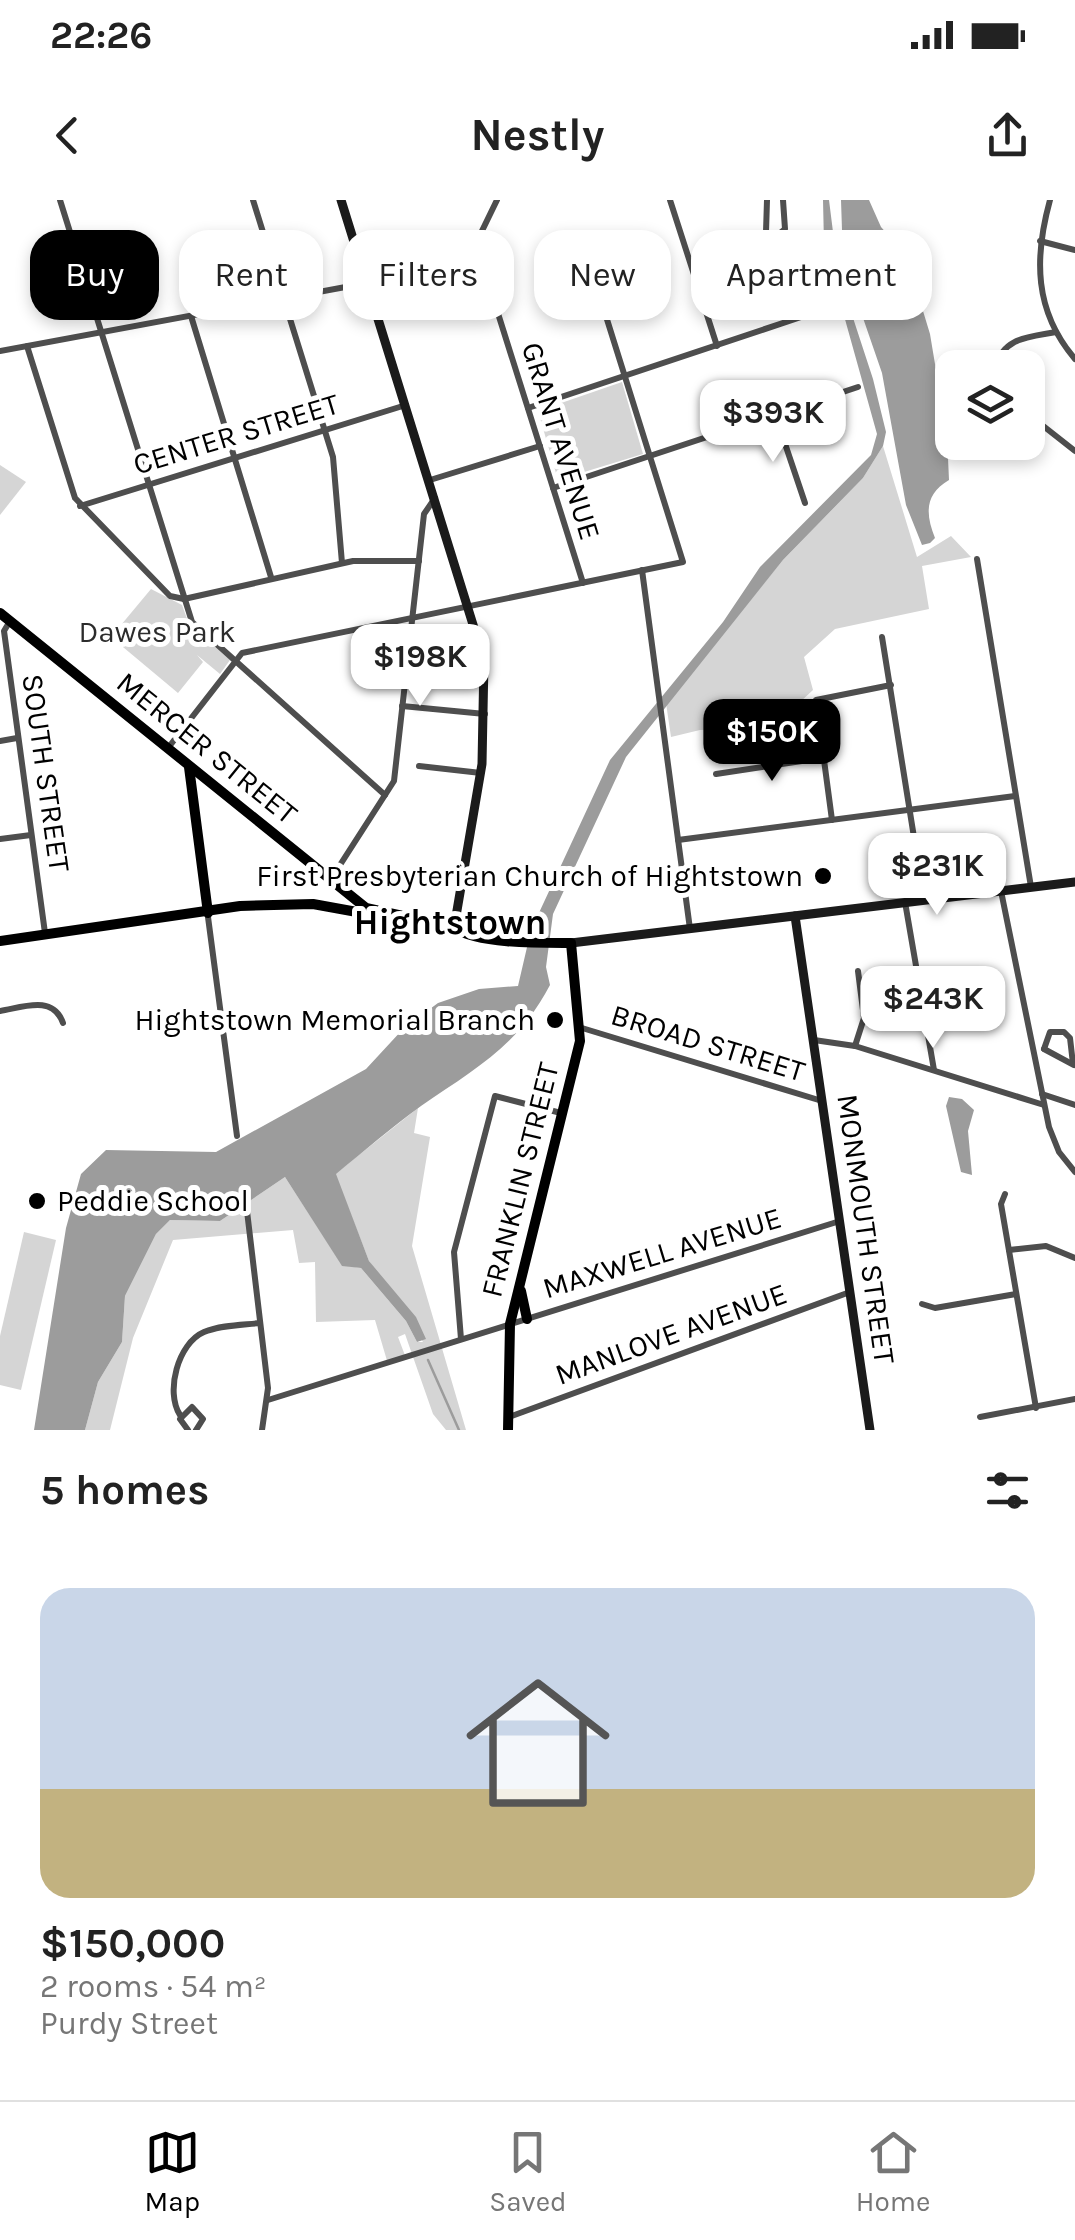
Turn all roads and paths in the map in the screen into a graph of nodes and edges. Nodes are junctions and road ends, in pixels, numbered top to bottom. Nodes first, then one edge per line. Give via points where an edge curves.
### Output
1 (60, 200) edge
2 (253, 200) edge
3 (341, 200) edge
4 (497, 200) edge
5 (670, 200) edge
6 (767, 200) edge
7 (784, 200) edge
8 (1050, 200) edge
9 (262, 230) edge
10 (350, 230) edge
11 (1040, 241) junction
12 (1075, 250) edge
13 (179, 318) edge
14 (192, 320) edge
15 (290, 320) edge
16 (379, 320) edge
17 (608, 320) edge
18 (793, 320) edge
19 (102, 332) junction
20 (1056, 332) junction
21 (27, 346) junction
22 (718, 346) junction
23 (1002, 350) edge
24 (0, 351) edge
25 (1075, 359) edge
26 (626, 376) junction
27 (858, 386) dead end
28 (406, 405) junction
29 (528, 408) junction
30 (774, 414) junction
31 (1045, 427) edge
32 (324, 430) junction
33 (540, 446) junction
34 (1075, 451) edge
35 (651, 456) junction
36 (234, 458) junction
37 (430, 480) junction
38 (149, 485) junction
39 (553, 488) junction
40 (435, 498) junction
41 (805, 503) dead end
42 (80, 506) junction
43 (977, 559) dead end
44 (419, 561) junction
45 (342, 562) junction
46 (642, 570) junction
47 (270, 577) junction
48 (582, 582) junction
49 (184, 599) junction
50 (470, 606) junction
51 (5, 617) edge
52 (412, 618) junction
53 (882, 637) dead end
54 (234, 659) junction
55 (891, 684) junction
56 (402, 706) junction
57 (486, 714) junction
58 (17, 738) junction
59 (0, 740) edge
60 (168, 748) junction
61 (822, 758) junction
62 (188, 766) junction
63 (420, 766) dead end
64 (481, 774) junction
65 (716, 774) dead end
66 (385, 795) junction
67 (1015, 796) junction
68 (912, 810) junction
69 (832, 820) junction
70 (31, 835) junction
71 (0, 839) edge
72 (678, 840) junction
73 (330, 880) junction
74 (1075, 882) edge
75 (1031, 887) junction
76 (1000, 891) junction
77 (924, 900) junction
78 (905, 902) junction
79 (208, 913) junction
80 (385, 915) junction
81 (795, 916) junction
82 (454, 928) junction
83 (690, 929) junction
84 (45, 934) junction
85 (0, 941) edge
86 (551, 943) junction
87 (571, 943) junction
88 (574, 957) junction
89 (858, 970) dead end
90 (0, 1011) edge
91 (63, 1023) dead end
92 (582, 1028) junction
93 (814, 1040) junction
94 (855, 1046) junction
95 (1044, 1049) junction
96 (1033, 1051) junction
97 (1074, 1062) edge
98 (934, 1070) junction
99 (1042, 1094) junction
100 (822, 1101) junction
101 (1075, 1105) edge
102 (1045, 1106) junction
103 (561, 1113) junction
104 (238, 1136) dead end
105 (1075, 1172) edge
106 (1005, 1194) dead end
107 (247, 1212) dead end
108 (840, 1221) junction
109 (1008, 1250) junction
110 (1075, 1258) edge
111 (520, 1281) junction
112 (850, 1292) junction
113 (1016, 1294) junction
114 (922, 1304) dead end
115 (527, 1319) junction
116 (260, 1323) junction
117 (510, 1324) junction
118 (461, 1339) junction
119 (1075, 1399) edge
120 (268, 1400) junction
121 (1036, 1408) junction
122 (180, 1415) junction
123 (980, 1416) dead end
124 (508, 1424) edge
125 (188, 1430) edge
126 (196, 1430) edge
127 (262, 1430) edge
128 (870, 1430) edge

1 - 19 street
2 - 9 street
3 - 10 street
4 - 29 street, GRANT AVENUE via 478,250
5 - 22 street
6 - 7 street via 765,226 772,237 784,232
8 - 11 street
11 - 12 street
11 - 20 street via 1040,288
13 - 19 street
14 - 36 street
15 - 32 street
16 - 28 street
17 - 26 street
18 - 22 street
19 - 21 street
19 - 38 street
20 - 23 street
20 - 25 street
21 - 24 street
21 - 42 street
22 - 26 street
26 - 29 street
26 - 35 street
27 - 30 street
28 - 32 street, CENTER STREET
28 - 37 street
29 - 33 street, GRANT AVENUE
30 - 35 street
30 - 41 street
31 - 34 street
32 - 36 street, CENTER STREET
32 - 45 street via 338,482
33 - 37 street
33 - 39 street, GRANT AVENUE
35 - 39 street
35 - 46 street via 684,562
36 - 38 street, CENTER STREET
36 - 47 street
37 - 40 street
38 - 42 street, CENTER STREET
38 - 49 street
39 - 48 street, GRANT AVENUE
40 - 44 street via 424,514
40 - 50 street
42 - 49 street via 170,596
43 - 67 street
44 - 45 street
44 - 52 street
45 - 47 street
46 - 48 street
46 - 72 street
47 - 49 street
48 - 50 street
49 - 54 street via 196,626
50 - 52 street
50 - 57 street via 484,660
51 - 58 street, SOUTH STREET
51 - 60 main road, MERCER STREET
52 - 54 street
52 - 56 street
53 - 55 street
54 - 60 street
54 - 66 street
55 - 61 street via 816,700
55 - 68 street
56 - 57 street
56 - 66 street via 394,780
57 - 64 street
58 - 59 street
58 - 70 street, SOUTH STREET
60 - 62 main road, MERCER STREET
61 - 65 street
61 - 69 street
62 - 73 main road, MERCER STREET
62 - 79 main road
63 - 64 street
64 - 82 street
66 - 73 street
67 - 68 street
67 - 75 street
68 - 69 street
68 - 77 street
69 - 72 street
70 - 71 street
70 - 84 street, SOUTH STREET
72 - 83 street
73 - 80 main road, MERCER STREET
74 - 75 street
75 - 76 street
76 - 77 street
76 - 96 street
77 - 78 street
78 - 81 street
78 - 98 street
79 - 80 main road via 297,904
79 - 84 main road
79 - 104 street
80 - 82 main road
81 - 83 street
81 - 93 street, MONMOUTH STREET
82 - 86 main road
83 - 87 street
84 - 85 main road
86 - 87 main road
86 - 88 main road
87 - 88 main road, FRANKLIN STREET
88 - 92 main road, FRANKLIN STREET
89 - 94 street via 864,1018
90 - 91 street via 48,1004
92 - 100 street, BROAD STREET
92 - 103 main road, FRANKLIN STREET
93 - 94 street
93 - 100 street, MONMOUTH STREET
94 - 98 street
95 - 96 street
95 - 97 street
95 - 97 street via 1046,1035 1059,1030 1070,1038
96 - 99 street
98 - 102 street
99 - 101 street
99 - 102 street
100 - 108 street, MONMOUTH STREET
102 - 105 street via 1058,1152
103 - 111 main road, FRANKLIN STREET
103 - 118 street via 495,1096 454,1252
106 - 109 street
107 - 116 street
108 - 112 street, MONMOUTH STREET
108 - 115 street, MAXWELL AVENUE
109 - 110 street via 1046,1246
109 - 113 street
111 - 115 main road
111 - 117 main road, FRANKLIN STREET
112 - 124 street, MANLOVE AVENUE
112 - 128 street, MONMOUTH STREET
113 - 114 street via 936,1308
113 - 121 street
115 - 117 street, MAXWELL AVENUE
116 - 120 street
116 - 122 street via 202,1332 189,1344 173,1390
117 - 118 street, MAXWELL AVENUE
117 - 124 main road, FRANKLIN STREET
118 - 120 street, MAXWELL AVENUE
119 - 121 street
120 - 127 street
121 - 123 street
122 - 125 street
122 - 126 street via 198,1410 204,1419

